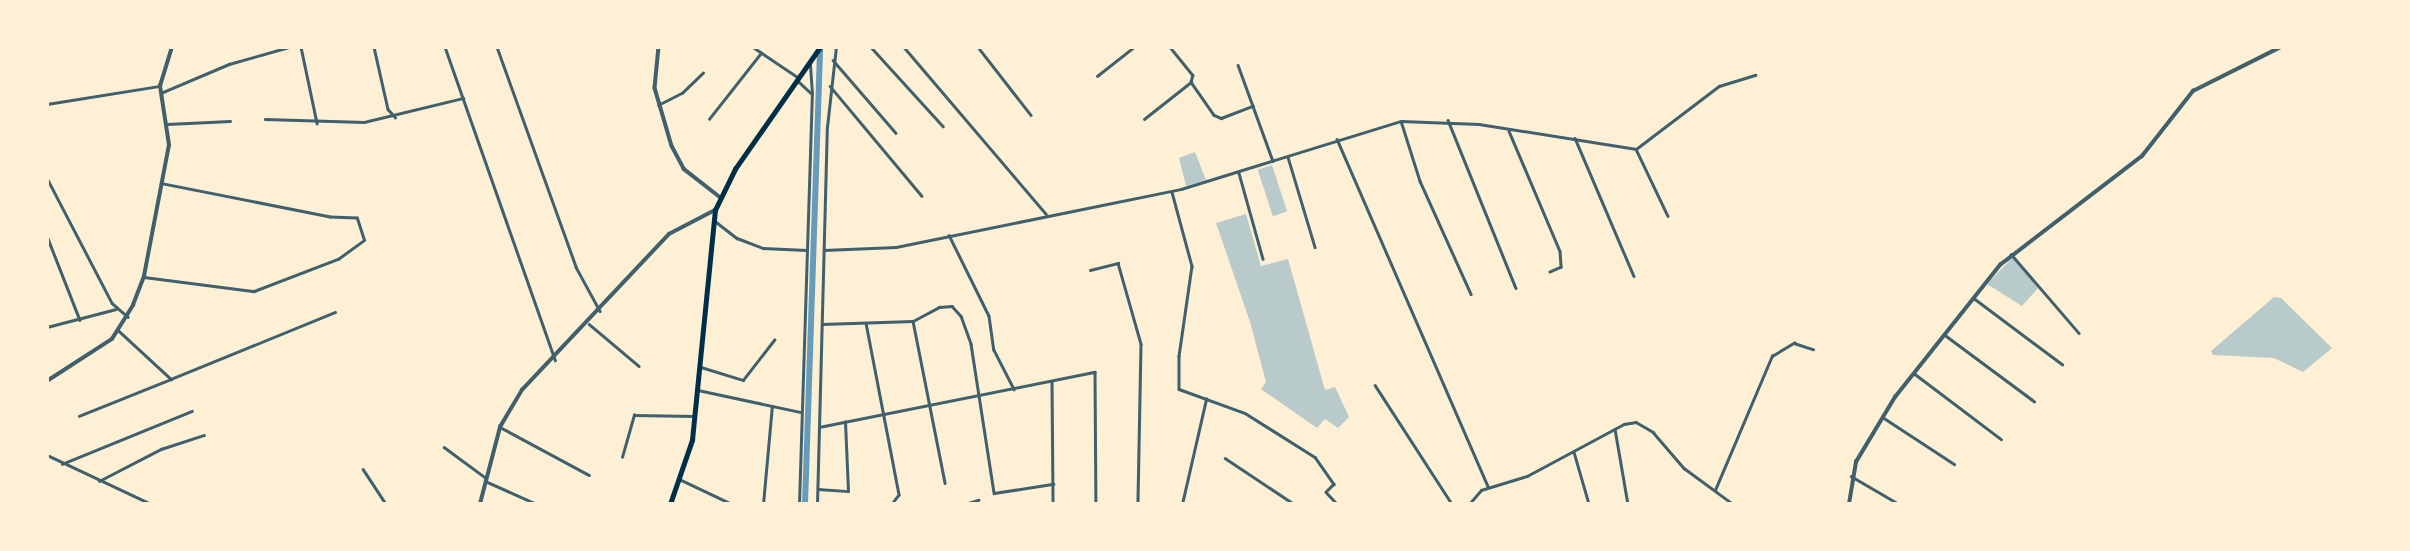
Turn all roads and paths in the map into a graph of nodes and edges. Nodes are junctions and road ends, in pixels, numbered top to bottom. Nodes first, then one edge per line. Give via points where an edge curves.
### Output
1 (172, 47) edge
2 (289, 47) edge
3 (301, 47) edge
4 (374, 47) edge
5 (445, 47) edge
6 (497, 47) edge
7 (659, 47) edge
8 (753, 47) edge
9 (814, 47) edge
10 (820, 47) edge
11 (836, 47) edge
12 (871, 47) edge
13 (904, 47) edge
14 (978, 47) edge
15 (1134, 47) edge
16 (1170, 47) edge
17 (2276, 47) edge
18 (2281, 47) edge
19 (761, 53) junction
20 (816, 54) junction
21 (2269, 54) junction
22 (833, 60) junction
23 (810, 62) junction
24 (1238, 65) dead end
25 (703, 73) dead end
26 (1755, 75) dead end
27 (1097, 76) dead end
28 (798, 80) junction
29 (1191, 82) junction
30 (160, 86) junction
31 (830, 86) junction
32 (161, 93) junction
33 (812, 94) junction
34 (463, 98) junction
35 (47, 104) edge
36 (658, 105) junction
37 (1253, 107) junction
38 (1031, 115) dead end
39 (395, 117) junction
40 (265, 119) dead end
41 (709, 119) dead end
42 (1144, 119) dead end
43 (1448, 120) junction
44 (230, 121) dead end
45 (1401, 121) junction
46 (167, 124) junction
47 (317, 124) junction
48 (943, 126) dead end
49 (1509, 130) junction
50 (896, 133) dead end
51 (1575, 138) junction
52 (1337, 139) junction
53 (1636, 149) junction
54 (1287, 156) junction
55 (1273, 161) junction
56 (1239, 173) junction
57 (47, 178) edge
58 (163, 184) junction
59 (1172, 191) junction
60 (922, 196) dead end
61 (720, 197) junction
62 (715, 210) junction
63 (1046, 214) junction
64 (1668, 216) dead end
65 (714, 220) junction
66 (949, 235) junction
67 (47, 236) edge
68 (1315, 247) dead end
69 (806, 250) junction
70 (824, 250) junction
71 (2011, 254) junction
72 (1263, 260) dead end
73 (1090, 270) dead end
74 (1550, 272) dead end
75 (144, 276) junction
76 (1634, 276) dead end
77 (1516, 288) dead end
78 (1471, 294) dead end
79 (1975, 299) junction
80 (116, 309) junction
81 (600, 311) junction
82 (335, 312) dead end
83 (128, 317) junction
84 (80, 320) junction
85 (913, 321) junction
86 (866, 323) junction
87 (589, 324) junction
88 (822, 324) junction
89 (47, 327) edge
90 (119, 331) junction
91 (2079, 333) dead end
92 (1945, 335) junction
93 (774, 340) dead end
94 (1813, 349) dead end
95 (555, 360) junction
96 (2062, 364) dead end
97 (639, 366) dead end
98 (700, 367) junction
99 (1913, 373) junction
100 (171, 379) junction
101 (47, 381) edge
102 (1052, 382) junction
103 (1375, 385) dead end
104 (698, 390) junction
105 (1014, 390) junction
106 (982, 397) junction
107 (1206, 399) junction
108 (2034, 401) dead end
109 (772, 406) junction
110 (930, 406) junction
111 (192, 411) dead end
112 (801, 412) junction
113 (884, 415) junction
114 (79, 416) dead end
115 (695, 416) junction
116 (1884, 418) junction
117 (845, 422) junction
118 (500, 427) junction
119 (819, 427) junction
120 (1615, 429) junction
121 (204, 435) dead end
122 (2001, 439) dead end
123 (444, 447) dead end
124 (1574, 452) junction
125 (47, 455) edge
126 (622, 457) dead end
127 (1225, 458) dead end
128 (62, 464) junction
129 (1954, 464) dead end
130 (363, 469) dead end
131 (589, 475) dead end
132 (1851, 476) junction
133 (486, 479) junction
134 (679, 479) junction
135 (99, 481) junction
136 (945, 483) dead end
137 (1053, 484) junction
138 (1488, 486) junction
139 (818, 489) junction
140 (1715, 490) junction
141 (978, 500) dead end
142 (480, 503) edge
143 (151, 504) edge
144 (386, 504) edge
145 (537, 504) edge
146 (670, 504) edge
147 (732, 504) edge
148 (763, 504) edge
149 (799, 504) edge
150 (817, 504) edge
151 (892, 504) edge
152 (965, 504) edge
153 (1053, 504) edge
154 (1096, 504) edge
155 (1138, 504) edge
156 (1182, 504) edge
157 (1294, 504) edge
158 (1337, 504) edge
159 (1452, 504) edge
160 (1469, 504) edge
161 (1589, 504) edge
162 (1628, 504) edge
163 (1733, 504) edge
164 (1849, 504) edge
165 (1899, 504) edge

1 - 30 street
2 - 32 street via 229,64
3 - 47 street
4 - 39 street via 388,109
5 - 34 street
6 - 81 street via 576,267
7 - 36 street via 654,73
8 - 19 street
9 - 20 street
10 - 20 main road
11 - 22 street
12 - 48 street
13 - 63 street
14 - 38 street
15 - 27 street
16 - 29 street via 1193,75
17 - 21 street
18 - 21 street
19 - 28 street
19 - 41 street
20 - 23 main road
21 - 71 street via 2188,95 2142,156
22 - 31 street
22 - 50 street
23 - 28 main road
23 - 33 street
24 - 37 street
25 - 36 street via 682,93
26 - 53 street via 1719,86
28 - 33 street
28 - 61 main road
29 - 37 street via 1213,115 1221,118
29 - 42 street
30 - 32 street
30 - 35 street
31 - 60 street
31 - 70 street
32 - 46 street
33 - 69 street
34 - 39 street
34 - 95 street
36 - 61 street via 684,169
37 - 55 street
39 - 47 street
40 - 47 street
43 - 45 street
43 - 49 street
43 - 77 street
44 - 46 street
45 - 52 street
45 - 78 street via 1420,181
46 - 58 street
49 - 51 street
49 - 74 street via 1560,251 1561,267
51 - 53 street
51 - 76 street
52 - 54 street
52 - 138 street
53 - 64 street
54 - 55 street
54 - 68 street
55 - 56 street
56 - 59 street
56 - 72 street
57 - 80 street
58 - 75 street
58 - 75 street via 330,217 357,218 364,240 338,259 254,291
59 - 63 street
59 - 107 street via 1192,266 1179,388
61 - 62 main road
62 - 65 main road
62 - 81 street via 669,234
63 - 66 street
65 - 69 street via 737,238 763,248
65 - 98 main road
66 - 70 street via 872,250
66 - 105 street via 989,316 995,350
67 - 84 street
69 - 112 street
70 - 88 street
71 - 79 street
71 - 91 street
73 - 155 street via 1118,263 1141,344
75 - 83 street
79 - 92 street
79 - 96 street
80 - 83 street
80 - 84 street
81 - 87 street
82 - 100 street
83 - 90 street
84 - 89 street
85 - 86 street
85 - 106 street via 939,307 956,309 967,328
85 - 110 street
86 - 88 street
86 - 113 street
87 - 95 street
87 - 97 street
88 - 119 street
90 - 100 street
90 - 101 street
92 - 99 street
92 - 108 street
93 - 98 street via 743,380
94 - 140 street via 1794,343 1772,356
95 - 118 street via 522,390
98 - 104 main road
99 - 116 street
99 - 122 street
100 - 114 street
102 - 105 street
102 - 137 street
102 - 154 street via 1095,372
103 - 159 street
104 - 109 street
104 - 115 main road
105 - 106 street
106 - 110 street
106 - 137 street via 994,493
107 - 156 street
107 - 158 street via 1245,413 1315,457 1334,484 1326,492
109 - 112 street
109 - 148 street
110 - 113 street
110 - 136 street
111 - 128 street
112 - 149 street
113 - 117 street
113 - 151 street via 899,495
115 - 126 street via 634,415
115 - 134 main road
116 - 129 street
116 - 132 street
117 - 119 street
117 - 139 street via 848,493
118 - 131 street
118 - 133 street
119 - 139 street
120 - 124 street
120 - 140 street via 1636,422 1646,426 1684,468
120 - 162 street
121 - 135 street via 161,449
123 - 133 street
124 - 138 street via 1527,476
124 - 161 street
125 - 128 street
127 - 157 street
128 - 135 street
130 - 144 street
132 - 164 street
132 - 165 street
133 - 142 street
133 - 145 street
134 - 146 main road
134 - 147 street
135 - 143 street
137 - 153 street
138 - 160 street
139 - 150 street
140 - 163 street
141 - 152 street

